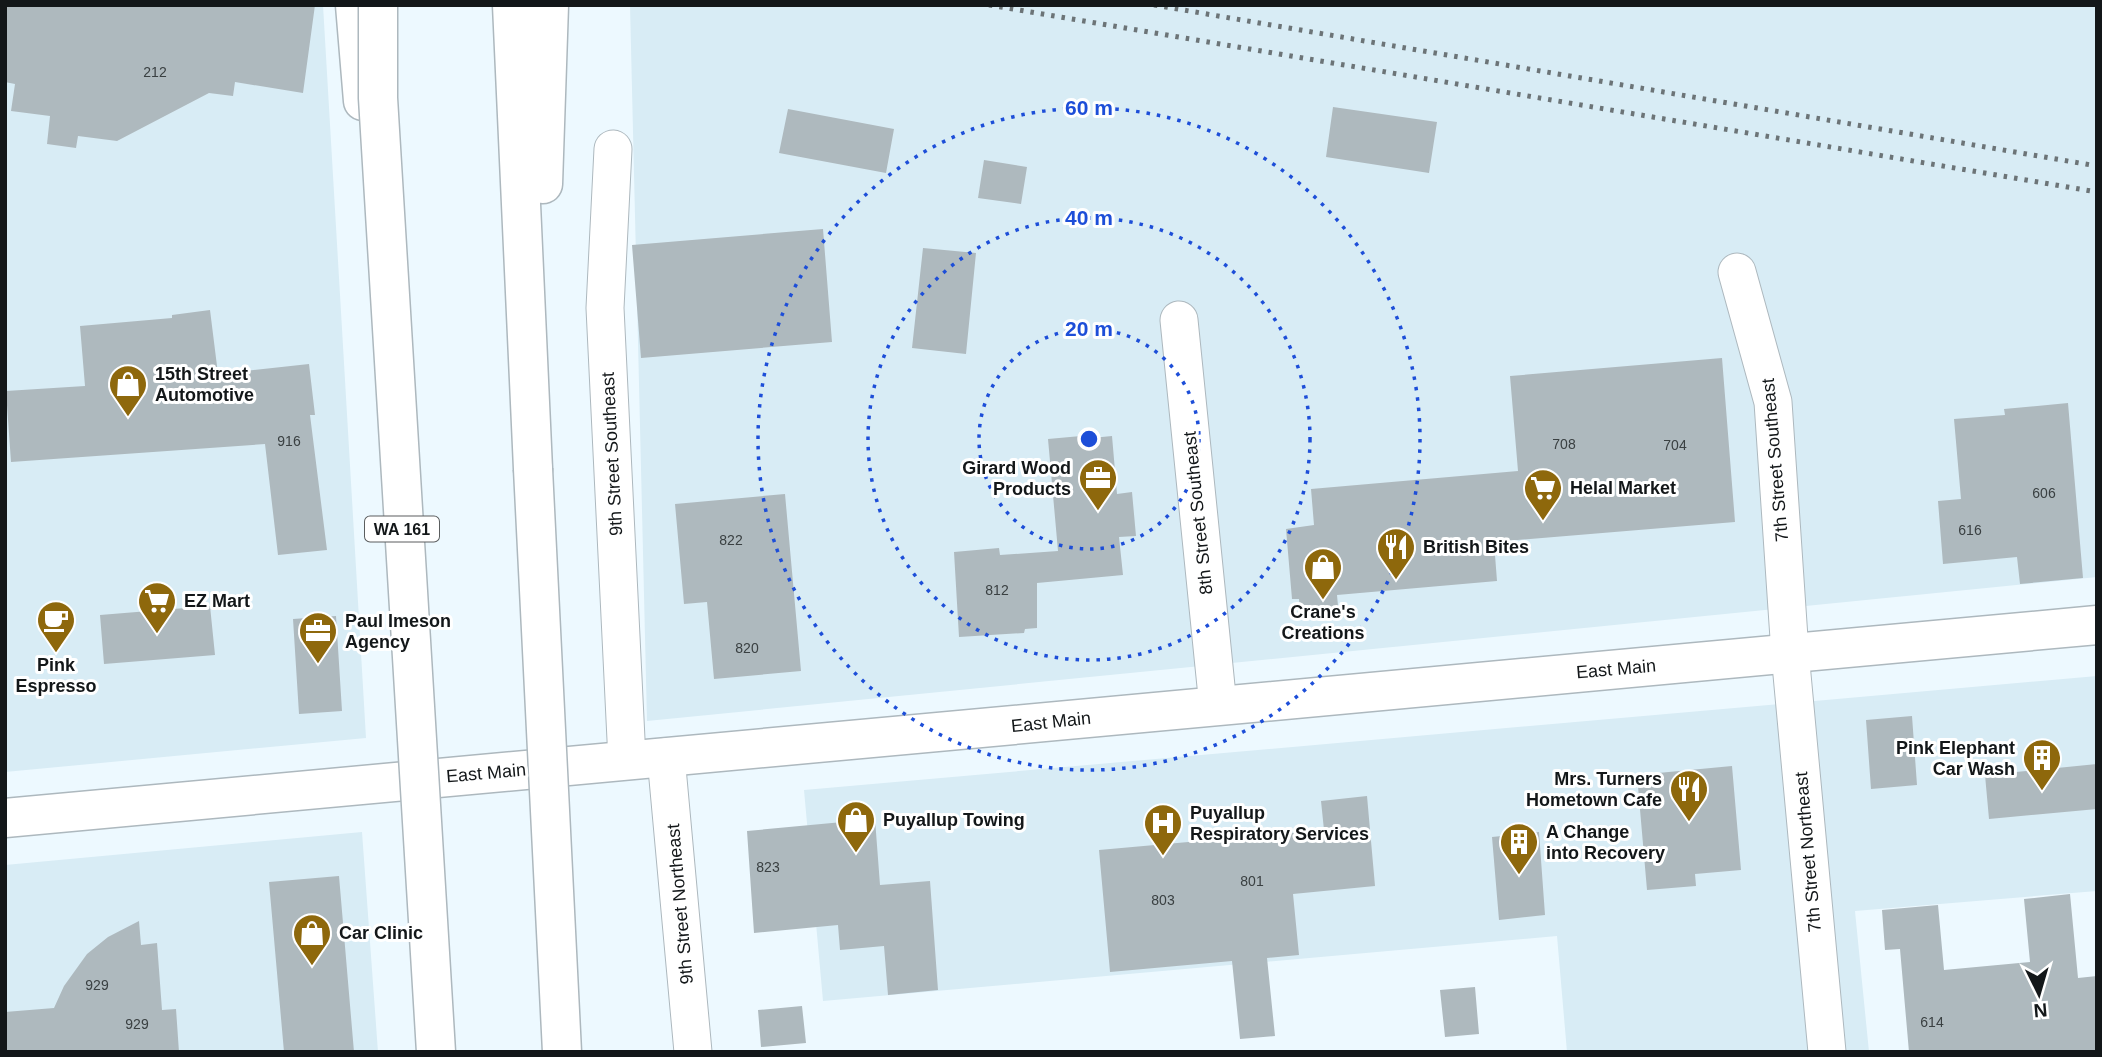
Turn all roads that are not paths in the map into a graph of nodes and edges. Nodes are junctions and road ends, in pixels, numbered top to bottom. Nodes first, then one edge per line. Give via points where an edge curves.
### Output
1 (355, 5) edge
2 (378, 5) edge
3 (512, 5) edge
4 (549, 5) edge
5 (613, 149) dead end
6 (1737, 272) dead end
7 (1179, 320) dead end
8 (533, 469) junction
9 (402, 537) junction
10 (2097, 625) edge
11 (1790, 653) junction
12 (1218, 706) junction
13 (666, 757) junction
14 (627, 760) junction
15 (5, 818) edge
16 (436, 1052) edge
17 (562, 1052) edge
18 (693, 1052) edge
19 (1827, 1052) edge

1 - 9 main road, bridge
2 - 9 main road, WA 161, bridge via 378,98
3 - 8 main road
4 - 8 main road
5 - 14 street, 9th Street Southeast via 605,308
6 - 11 street, 7th Street Southeast via 1773,402
7 - 12 street, 8th Street Southeast
8 - 17 main road, bridge
9 - 16 main road, WA 161, bridge
10 - 11 main road, East Main
11 - 12 main road, East Main
11 - 19 street, 7th Street Northeast
12 - 13 main road, East Main
13 - 14 main road, East Main
13 - 18 street, 9th Street Northeast
14 - 15 main road, East Main

